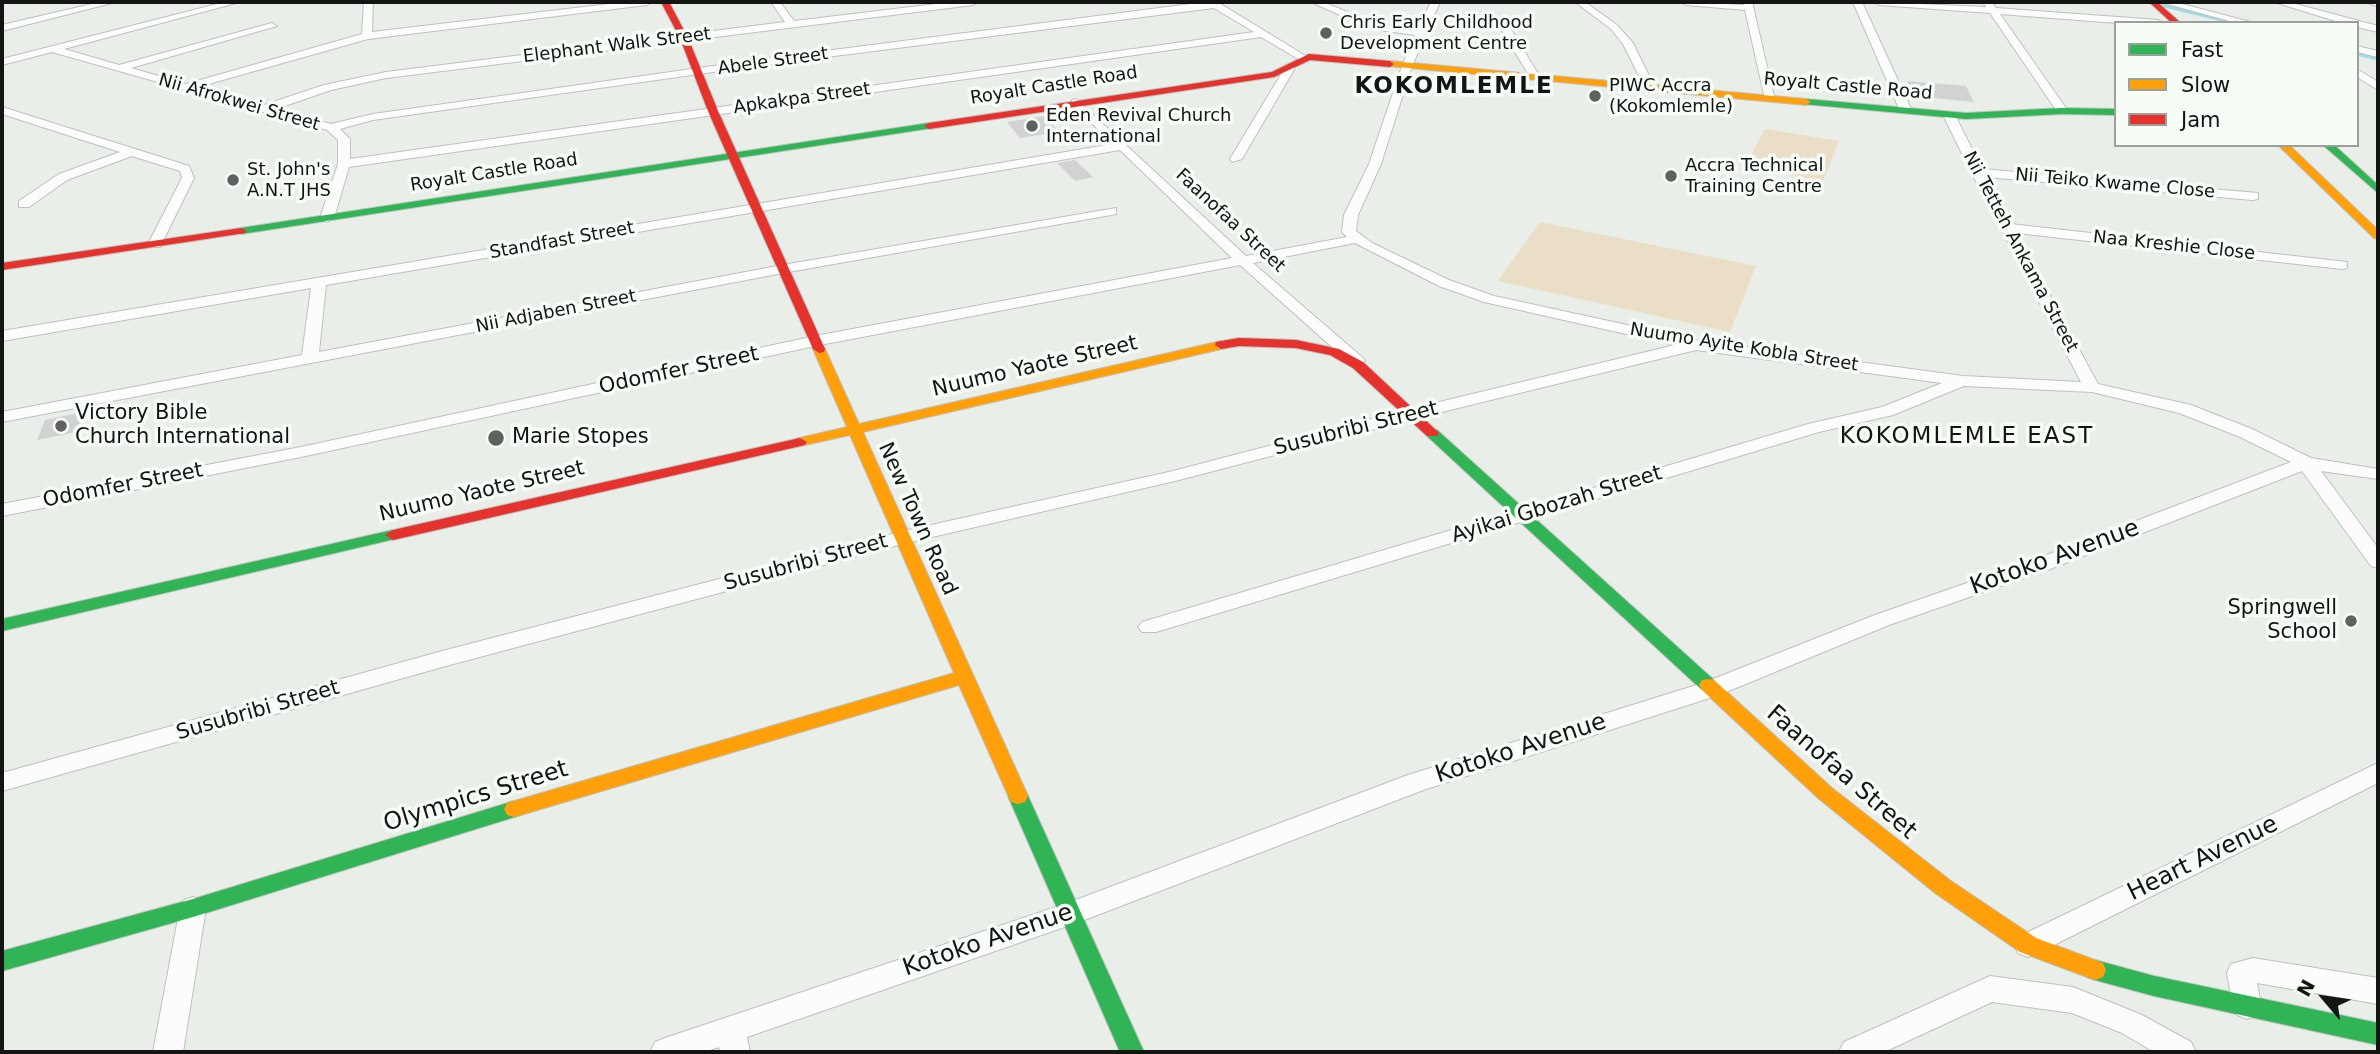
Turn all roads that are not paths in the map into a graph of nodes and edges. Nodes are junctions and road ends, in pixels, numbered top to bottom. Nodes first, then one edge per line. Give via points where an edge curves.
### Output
1 (111, 2) edge
2 (235, 2) edge
3 (368, 2) edge
4 (647, 2) edge
5 (665, 2) edge
6 (775, 2) edge
7 (973, 2) edge
8 (1316, 2) edge
9 (1435, 2) edge
10 (1579, 2) edge
11 (1686, 2) edge
12 (1857, 2) edge
13 (1879, 2) edge
14 (2279, 2) edge
15 (2373, 2) edge
16 (2378, 3) edge
17 (1213, 4) edge
18 (1749, 5) edge
19 (1989, 6) edge
20 (2162, 13) edge
21 (2210, 13) joint
22 (1499, 18) dead end
23 (2241, 21) edge
24 (2348, 21) edge
25 (791, 24) junction
26 (2359, 24) edge
27 (272, 26) dead end
28 (2, 28) edge
29 (2378, 29) edge
30 (1420, 33) junction
31 (1261, 34) junction
32 (368, 36) junction
33 (684, 38) junction
34 (52, 49) junction
35 (2359, 49) edge
36 (2378, 54) edge
37 (1304, 58) junction
38 (2, 62) edge
39 (1407, 66) junction
40 (118, 68) junction
41 (1290, 68) junction
42 (698, 72) junction
43 (2359, 73) edge
44 (1535, 77) junction
45 (2378, 87) edge
46 (183, 88) junction
47 (1650, 88) junction
48 (1771, 99) junction
49 (1076, 102) junction
50 (264, 109) junction
51 (2, 110) edge
52 (713, 111) junction
53 (1906, 111) junction
54 (2062, 111) junction
55 (2114, 112) edge
56 (1950, 115) junction
57 (331, 128) junction
58 (1122, 146) junction
59 (2285, 147) edge
60 (2312, 147) edge
61 (2330, 147) edge
62 (132, 152) junction
63 (734, 155) junction
64 (1236, 159) dead end
65 (344, 164) junction
66 (1977, 172) junction
67 (2373, 195) edge
68 (2252, 197) dead end
69 (24, 204) dead end
70 (757, 207) junction
71 (1111, 211) dead end
72 (327, 218) junction
73 (2006, 228) junction
74 (2378, 236) edge
75 (1357, 239) junction
76 (155, 244) junction
77 (1243, 261) junction
78 (2342, 265) dead end
79 (2, 267) edge
80 (783, 269) junction
81 (319, 283) junction
82 (2, 336) edge
83 (815, 341) junction
84 (1696, 345) junction
85 (1177, 356) junction
86 (310, 358) junction
87 (1357, 365) junction
88 (1368, 378) junction
89 (1963, 381) junction
90 (2092, 387) junction
91 (1409, 415) junction
92 (2, 417) edge
93 (854, 430) junction
94 (2306, 463) junction
95 (2378, 474) edge
96 (2, 510) edge
97 (1520, 515) junction
98 (904, 537) junction
99 (2378, 562) edge
100 (2, 625) edge
101 (1149, 627) dead end
102 (963, 677) junction
103 (1711, 689) junction
104 (2378, 772) edge
105 (2, 782) edge
106 (192, 908) junction
107 (1070, 914) junction
108 (2028, 945) junction
109 (2, 961) edge
110 (2378, 991) edge
111 (2247, 1006) junction
112 (2378, 1034) edge
113 (733, 1041) edge
114 (168, 1052) edge
115 (665, 1052) edge
116 (1132, 1052) edge
117 (1854, 1052) edge
118 (2181, 1052) edge

1 - 28 street
2 - 34 street
3 - 32 street
4 - 32 street
5 - 33 street, New Town Road
6 - 25 street
7 - 25 street, Elephant Walk Street
8 - 30 street via 1374,27
9 - 30 street
10 - 47 street via 1628,43
11 - 18 street
12 - 53 street
13 - 19 street
14 - 24 street
15 - 16 street
17 - 31 street
17 - 42 street, Abele Street
18 - 48 street
19 - 20 street
19 - 54 street
20 - 21 street
21 - 23 street
22 - 44 street
25 - 33 street, Elephant Walk Street
26 - 29 street
27 - 40 street
30 - 39 street
31 - 37 street
31 - 52 street, Apkakpa Street
32 - 46 street
33 - 42 street, New Town Road
33 - 50 street, Elephant Walk Street via 359,80
34 - 38 street
34 - 40 street, Nii Afrokwei Street
35 - 36 street
37 - 39 street, Royalt Castle Road
37 - 41 street, Royalt Castle Road
39 - 44 street, Royalt Castle Road
39 - 75 street via 1375,164 1351,215 1349,233
40 - 46 street, Nii Afrokwei Street
41 - 49 street, Royalt Castle Road
41 - 64 street
42 - 52 street, New Town Road
42 - 57 street, Abele Street via 373,117
43 - 45 street
44 - 47 street, Royalt Castle Road
46 - 50 street, Nii Afrokwei Street
47 - 48 street, Royalt Castle Road
48 - 53 street, Royalt Castle Road
49 - 58 street, Faanofaa Street
49 - 63 street, Royalt Castle Road
50 - 57 street, Nii Afrokwei Street
51 - 62 street
52 - 63 street, New Town Road
52 - 65 street, Apkakpa Street
53 - 56 street, Royalt Castle Road
54 - 55 street, Royalt Castle Road
54 - 56 street, Royalt Castle Road
56 - 66 street, Nii Tetteh Ankama Street
57 - 65 street, Nii Afrokwei Street via 344,139
58 - 70 street, Standfast Street
58 - 77 street, Faanofaa Street
59 - 74 street
60 - 67 street
61 - 67 street
62 - 69 street via 63,177
62 - 76 street via 188,173
63 - 70 street, New Town Road
63 - 72 street, Royalt Castle Road
65 - 72 street
66 - 68 street, Nii Teiko Kwame Close
66 - 73 street, Nii Tetteh Ankama Street
70 - 80 street, New Town Road
70 - 81 street, Standfast Street
71 - 80 street, Nii Adjaben Street
72 - 76 street, Royalt Castle Road
73 - 78 street, Naa Kreshie Close
73 - 90 street, Nii Tetteh Ankama Street
75 - 77 street, Odomfer Street
75 - 84 street, Nuumo Ayite Kobla Street via 1444,283 1489,299
76 - 79 street, Royalt Castle Road
77 - 83 street, Odomfer Street
77 - 87 street, Faanofaa Street
80 - 83 street, New Town Road
80 - 86 street, Nii Adjaben Street
81 - 82 street, Standfast Street
81 - 86 street
83 - 93 street, New Town Road
83 - 96 street, Odomfer Street via 301,452
84 - 89 street, Nuumo Ayite Kobla Street
84 - 91 street, Susubribi Street
85 - 87 street, Nuumo Yaote Street via 1239,342 1279,341 1334,352
85 - 88 street, Nuumo Yaote Street via 1245,349 1294,350
85 - 93 street, Nuumo Yaote Street
86 - 92 street, Nii Adjaben Street
87 - 88 street, Nuumo Yaote Street
88 - 91 street, Faanofaa Street
89 - 90 street, Nuumo Ayite Kobla Street
89 - 97 street, Ayikai Gbozah Street via 1887,411 1814,428
90 - 94 street, Nuumo Ayite Kobla Street via 2185,409
91 - 97 street, Faanofaa Street
91 - 98 street, Susubribi Street via 1175,476
93 - 98 street, New Town Road
93 - 100 street, Nuumo Yaote Street
94 - 95 street, Kotoko Avenue
94 - 99 street
94 - 103 street, Kotoko Avenue via 1882,620
97 - 101 street, Ayikai Gbozah Street
97 - 103 street, Faanofaa Street
98 - 102 street, New Town Road
98 - 105 street, Susubribi Street
102 - 106 street, Olympics Street
102 - 107 street, New Town Road
103 - 107 street, Kotoko Avenue via 1417,782
103 - 108 street, Faanofaa Street via 1866,827
104 - 108 street, Heart Avenue
106 - 109 street, Olympics Street
106 - 114 street
107 - 113 street, Kotoko Avenue
107 - 116 street, New Town Road
108 - 111 street, Faanofaa Street via 2089,968
110 - 111 street via 2253,970 2241,973
111 - 112 street, Faanofaa Street
113 - 115 street, Kotoko Avenue
117 - 118 street via 1990,989 2073,1000 2132,1024

